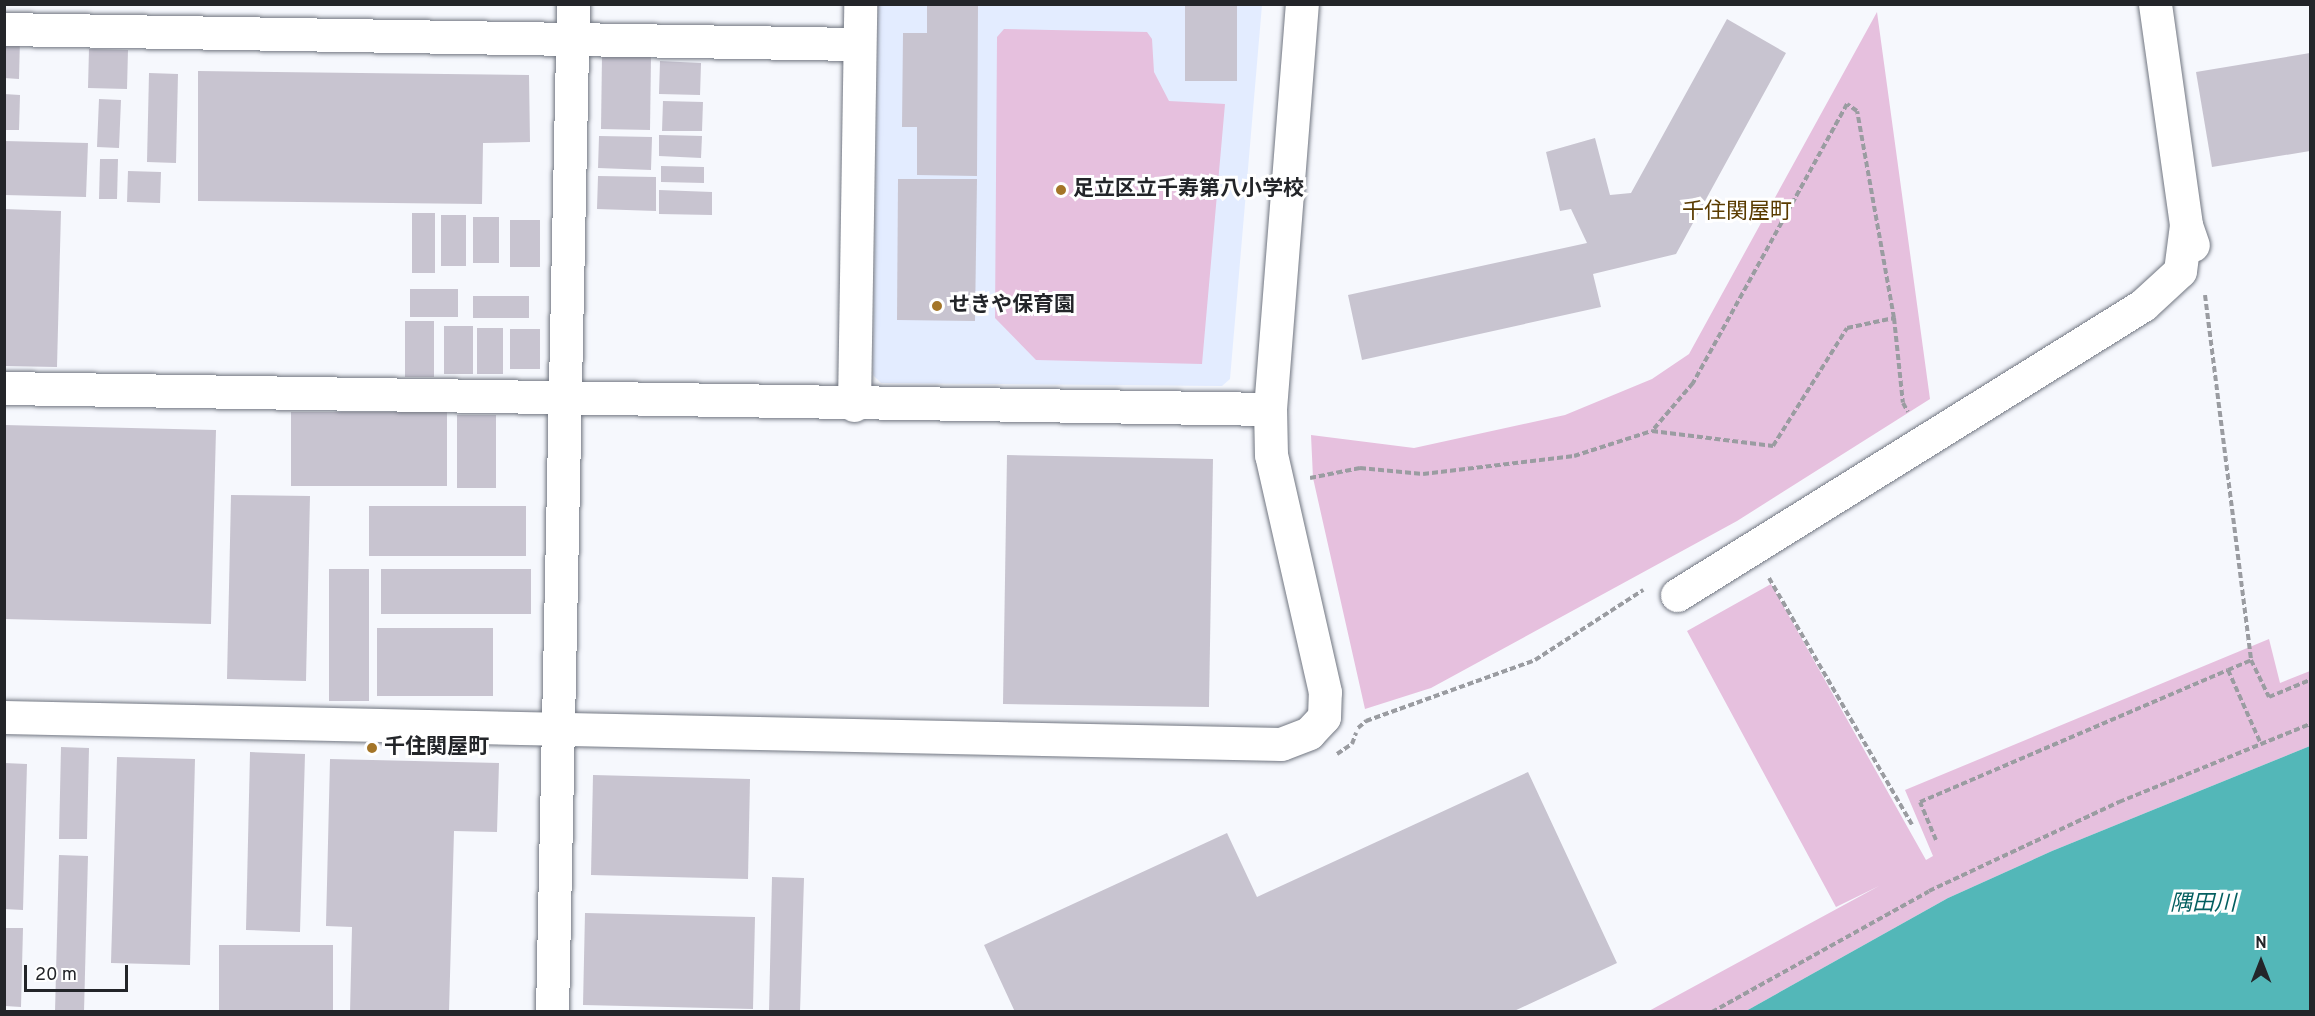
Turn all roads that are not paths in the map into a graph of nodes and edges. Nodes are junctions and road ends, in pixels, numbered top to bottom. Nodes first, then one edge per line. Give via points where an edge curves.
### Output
1 (573, 4) edge
2 (860, 4) edge
3 (1302, 4) edge
4 (2155, 4) edge
5 (4, 29) edge
6 (573, 39) junction
7 (859, 44) junction
8 (2186, 225) junction
9 (2202, 273) road end
10 (4, 388) edge
11 (564, 399) junction
12 (854, 405) junction
13 (1270, 410) junction
14 (1677, 595) dead end
15 (4, 717) edge
16 (558, 727) junction
17 (552, 1011) edge

1 - 6 street
2 - 7 street
3 - 13 street
4 - 8 street
5 - 6 street
6 - 7 street
6 - 11 street
7 - 12 street
8 - 9 street
8 - 14 street via 2180,271 2144,305
10 - 11 street
11 - 12 street
11 - 16 street
12 - 13 street
13 - 16 street via 1271,455 1325,692 1324,717 1310,734 1281,744
15 - 16 street
16 - 17 street

